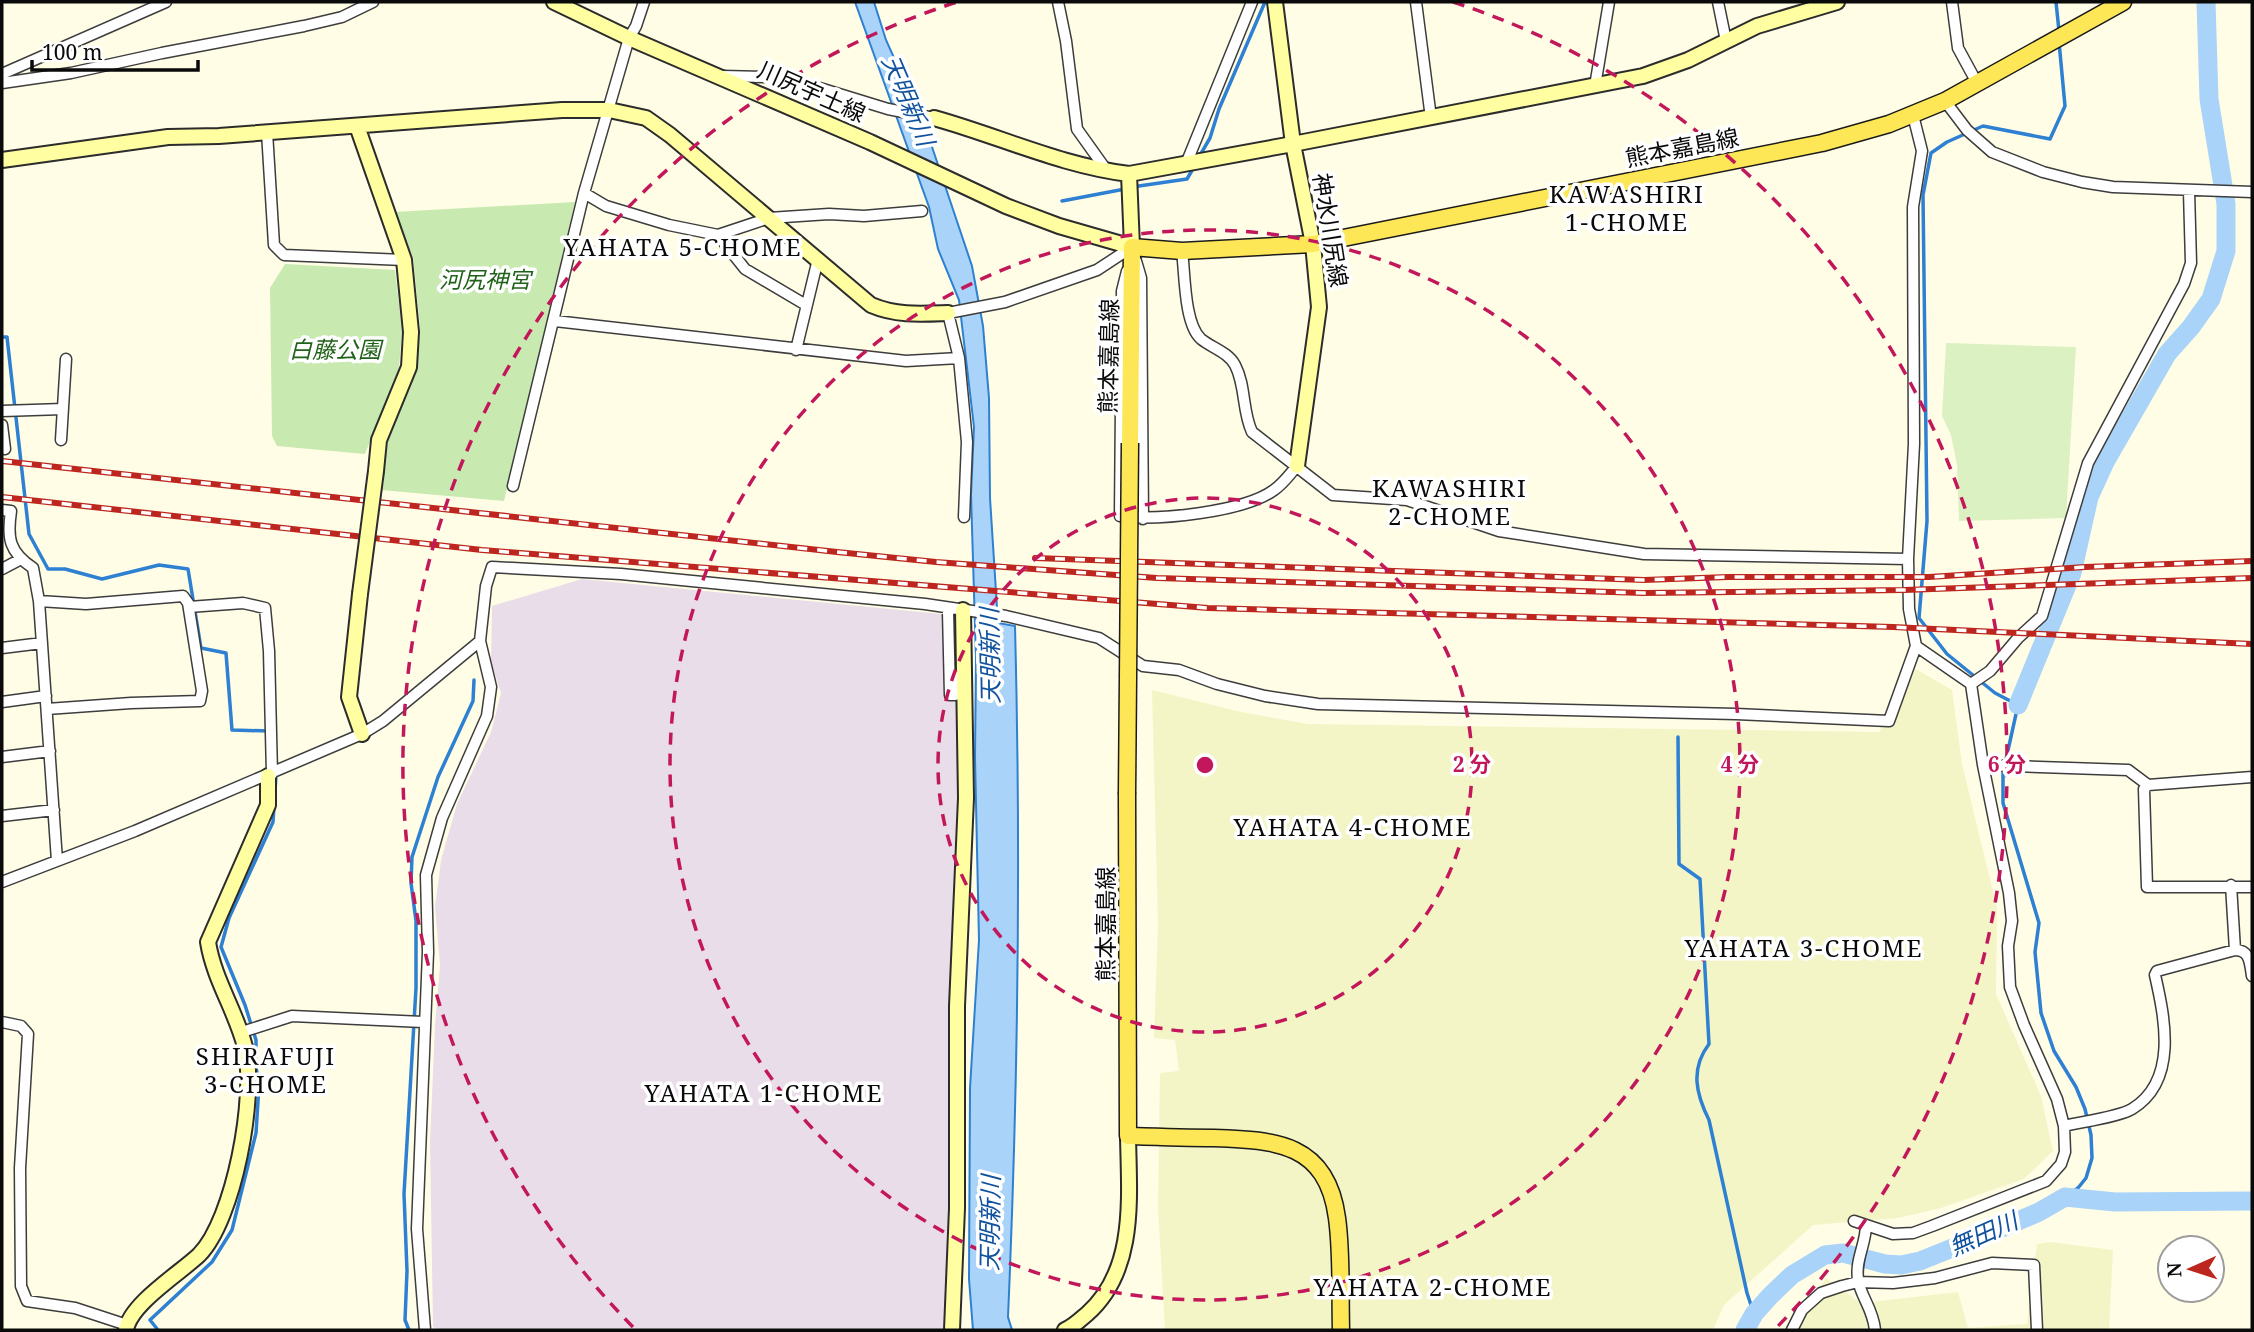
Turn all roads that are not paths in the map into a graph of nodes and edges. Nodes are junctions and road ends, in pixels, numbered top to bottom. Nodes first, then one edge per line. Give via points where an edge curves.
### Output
1 (166, 2) edge
2 (373, 2) edge
3 (554, 2) edge
4 (644, 2) edge
5 (1058, 2) edge
6 (1252, 2) edge
7 (1275, 2) edge
8 (1416, 2) edge
9 (1609, 2) edge
10 (1718, 2) edge
11 (1837, 2) edge
12 (1952, 2) edge
13 (2123, 2) edge
14 (629, 38) junction
15 (1726, 41) junction
16 (2, 74) edge
17 (719, 76) junction
18 (2, 83) edge
19 (1977, 83) junction
20 (1595, 86) junction
21 (1945, 101) junction
22 (609, 110) junction
23 (1913, 115) junction
24 (934, 118) joint
25 (1431, 118) junction
26 (357, 126) junction
27 (267, 132) junction
28 (1293, 144) junction
29 (2, 160) edge
30 (1185, 164) junction
31 (1107, 171) junction
32 (1129, 174) junction
33 (2189, 191) junction
34 (2247, 192) edge
35 (584, 194) junction
36 (922, 211) dead end
37 (769, 218) junction
38 (718, 235) junction
39 (1313, 244) junction
40 (1132, 247) junction
41 (1182, 251) junction
42 (818, 259) junction
43 (404, 260) junction
44 (806, 305) junction
45 (948, 313) junction
46 (555, 321) junction
47 (796, 350) junction
48 (959, 358) junction
49 (66, 359) dead end
50 (63, 410) junction
51 (2, 411) edge
52 (2, 425) edge
53 (61, 440) dead end
54 (2, 448) edge
55 (1297, 466) junction
56 (513, 486) dead end
57 (2, 510) edge
58 (964, 517) dead end
59 (1143, 519) junction
60 (20, 559) junction
61 (1908, 559) junction
62 (2, 569) edge
63 (39, 601) junction
64 (189, 607) junction
65 (959, 611) junction
66 (480, 641) junction
67 (42, 643) junction
68 (1916, 646) junction
69 (2, 648) edge
70 (965, 658) junction
71 (1971, 684) junction
72 (46, 696) junction
73 (2, 702) edge
74 (47, 709) junction
75 (362, 734) junction
76 (50, 751) junction
77 (2, 757) edge
78 (1987, 765) junction
79 (270, 775) junction
80 (2252, 777) edge
81 (2148, 785) junction
82 (54, 810) junction
83 (2, 816) edge
84 (57, 861) junction
85 (2, 882) edge
86 (2231, 886) junction
87 (2252, 887) edge
88 (2235, 950) junction
89 (2252, 976) edge
90 (2, 1021) edge
91 (423, 1022) junction
92 (239, 1033) junction
93 (2064, 1126) junction
94 (1128, 1136) junction
95 (1854, 1221) dead end
96 (1866, 1228) junction
97 (1857, 1276) junction
98 (126, 1327) edge
99 (425, 1330) edge
100 (952, 1330) edge
101 (1065, 1330) edge
102 (1341, 1330) edge
103 (1792, 1330) edge
104 (1875, 1330) edge
105 (2037, 1330) edge

1 - 16 street
2 - 18 street via 342,17 304,26
3 - 14 street, 川尻宇土線
4 - 14 street
5 - 31 street via 1077,129
6 - 30 street
7 - 28 street, 神水川尻線
8 - 25 street
9 - 20 street
10 - 15 street
11 - 15 street via 1757,26
12 - 19 street via 1958,48
13 - 19 main road, 熊本嘉島線
14 - 17 street, 川尻宇土線
14 - 22 street
15 - 20 street via 1643,76
17 - 24 street via 800,82
17 - 40 street, 川尻宇土線 via 1006,206
19 - 21 main road, 熊本嘉島線
20 - 25 street
21 - 23 main road, 熊本嘉島線
21 - 33 street via 1992,152 2043,172 2113,187
22 - 26 street
22 - 35 street
22 - 37 street via 646,118
23 - 39 main road, 熊本嘉島線 via 1822,143
23 - 61 street via 1922,151 1913,207 1914,444
24 - 31 street
25 - 28 street
26 - 27 street
26 - 43 street
27 - 29 street via 168,137
27 - 43 street via 274,245 284,255
28 - 30 street
28 - 39 street, 神水川尻線
30 - 32 street
31 - 32 street
32 - 40 street
33 - 34 street
33 - 71 street via 2191,263 2184,284 2088,463 2042,616 1990,671
35 - 38 street via 606,206
35 - 46 street
36 - 37 street
37 - 38 street
37 - 42 street
38 - 44 street via 745,269
39 - 41 main road, 熊本嘉島線
39 - 55 street, 神水川尻線 via 1319,307
40 - 41 main road, 熊本嘉島線
40 - 45 street via 1097,270 1005,302
40 - 59 street via 1141,278
40 - 59 street via 1122,291 1120,516
40 - 94 main road, 熊本嘉島線, bridge
41 - 55 street via 1193,328 1234,362 1252,432
42 - 44 street
42 - 45 street via 871,305 887,312
43 - 75 street, bridge via 411,332 409,368 379,440 349,697
44 - 47 street
45 - 48 street
46 - 47 street
46 - 56 street
47 - 48 street via 906,361
48 - 58 street via 967,442
49 - 50 street
50 - 51 street
50 - 53 street
52 - 54 street
55 - 59 street via 1274,491 1252,500 1222,510
55 - 61 street via 1333,495 1407,500 1499,531 1547,540 1644,554
57 - 60 street via 11,511 8,530
60 - 62 street
60 - 63 street via 33,568
61 - 68 street via 1909,609
63 - 64 street via 86,604 183,596
63 - 67 street
64 - 74 street via 200,701
64 - 79 street via 243,603 265,608
65 - 66 street via 621,574 492,567
65 - 68 street via 1006,616 1099,638 1143,666 1179,670 1265,696 1318,704 1889,721
65 - 70 street
65 - 70 street via 950,695 955,695
66 - 75 street
66 - 91 street via 491,687 487,716 442,818 426,875 428,952
67 - 69 street
67 - 72 street
68 - 71 street
70 - 100 street via 966,798 957,1006
71 - 78 street
72 - 73 street
72 - 74 street
74 - 76 street
75 - 79 street
76 - 77 street
76 - 82 street
78 - 81 street via 2128,770
78 - 93 street via 2012,921 2010,987
79 - 84 street
79 - 92 street via 268,805 208,942 211,963
80 - 81 street
81 - 86 street via 2144,789 2147,887
82 - 83 street
82 - 84 street
84 - 85 street
86 - 87 street
86 - 88 street
88 - 89 street via 2248,955
88 - 93 street via 2157,971 2165,1052 2150,1093 2130,1110
90 - 98 street via 21,1026 28,1034 20,1168 21,1286 27,1301 75,1308
91 - 92 street via 292,1017
91 - 99 street via 417,1229
92 - 98 street via 248,1081 245,1123 228,1206 201,1252 149,1298
93 - 96 street via 2065,1152 2046,1181 1913,1233
94 - 101 street via 1129,1215 1124,1249 1113,1282 1099,1303
94 - 102 main road via 1279,1143 1315,1164 1326,1181 1338,1219
95 - 96 street
96 - 97 street
97 - 103 street via 1822,1293 1802,1310
97 - 104 street
97 - 105 street via 1893,1283 1992,1263 2034,1265

